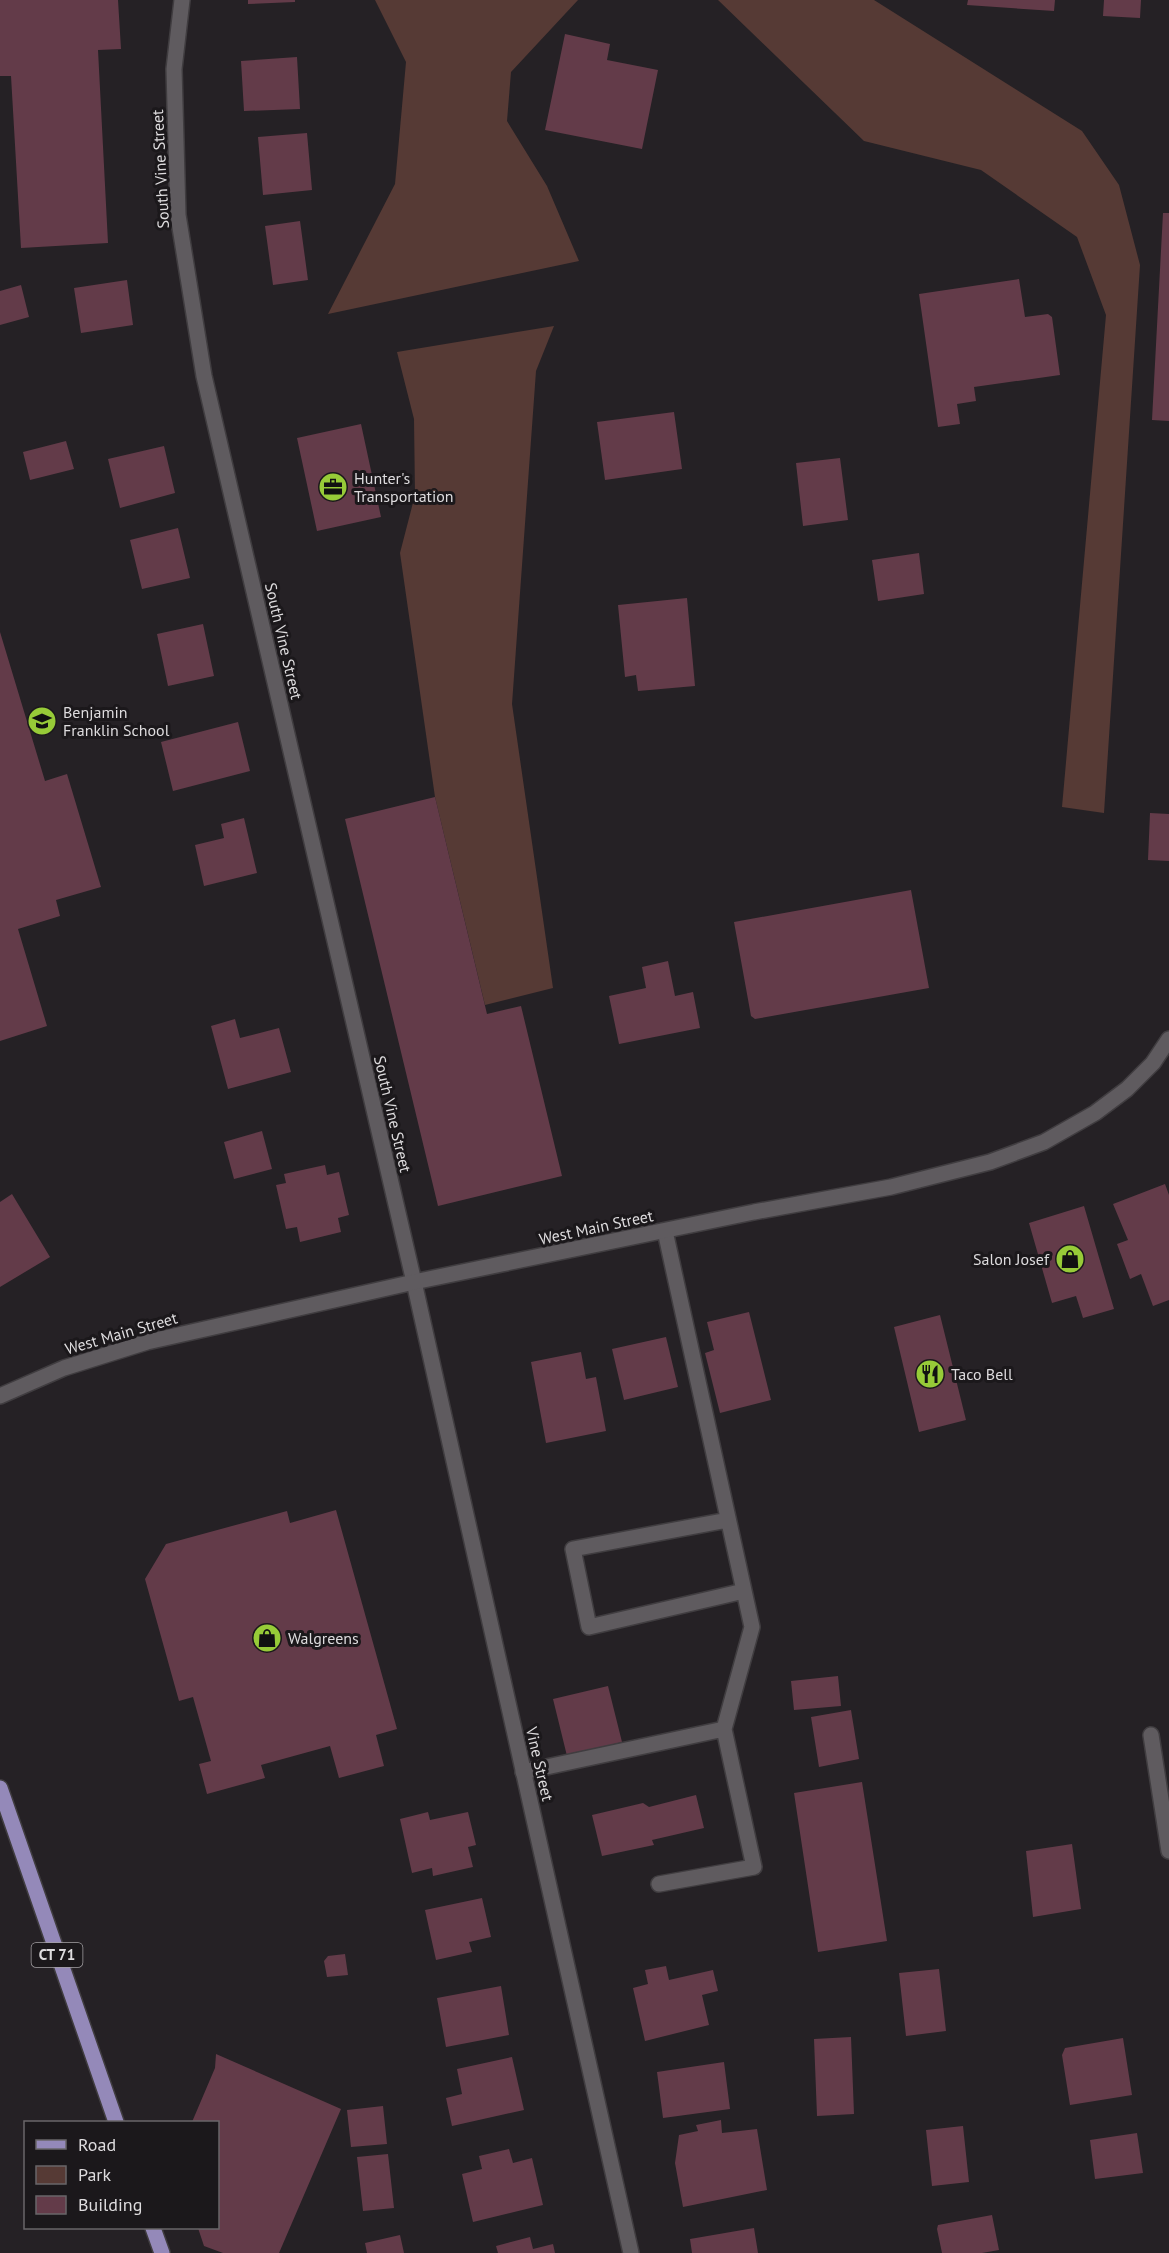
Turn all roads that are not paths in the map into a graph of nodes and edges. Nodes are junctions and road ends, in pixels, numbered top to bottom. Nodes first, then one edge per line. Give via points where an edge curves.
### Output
1 (182, 0) edge
2 (1169, 1039) edge
3 (665, 1231) junction
4 (414, 1282) junction
5 (0, 1396) edge
6 (728, 1520) junction
7 (744, 1591) junction
8 (724, 1729) junction
9 (1151, 1734) dead end
10 (523, 1772) junction
11 (0, 1788) edge
12 (1169, 1851) edge
13 (659, 1884) dead end
14 (116, 2121) edge
15 (153, 2229) edge
16 (162, 2253) edge
17 (631, 2253) edge

1 - 4 street, South Vine Street via 174,69 178,215 204,376
2 - 3 street, West Main Street via 1153,1063 1126,1089 1095,1113 1033,1146 990,1162 891,1187
3 - 4 street, West Main Street
3 - 6 street
4 - 5 street, West Main Street via 147,1342 64,1368
4 - 10 street, Vine Street
6 - 7 street
6 - 7 street via 573,1549 589,1627
7 - 8 street via 752,1627
8 - 10 street
8 - 13 street via 753,1867
9 - 12 street
10 - 17 street, Vine Street
11 - 14 main road, CT 71
15 - 16 main road

